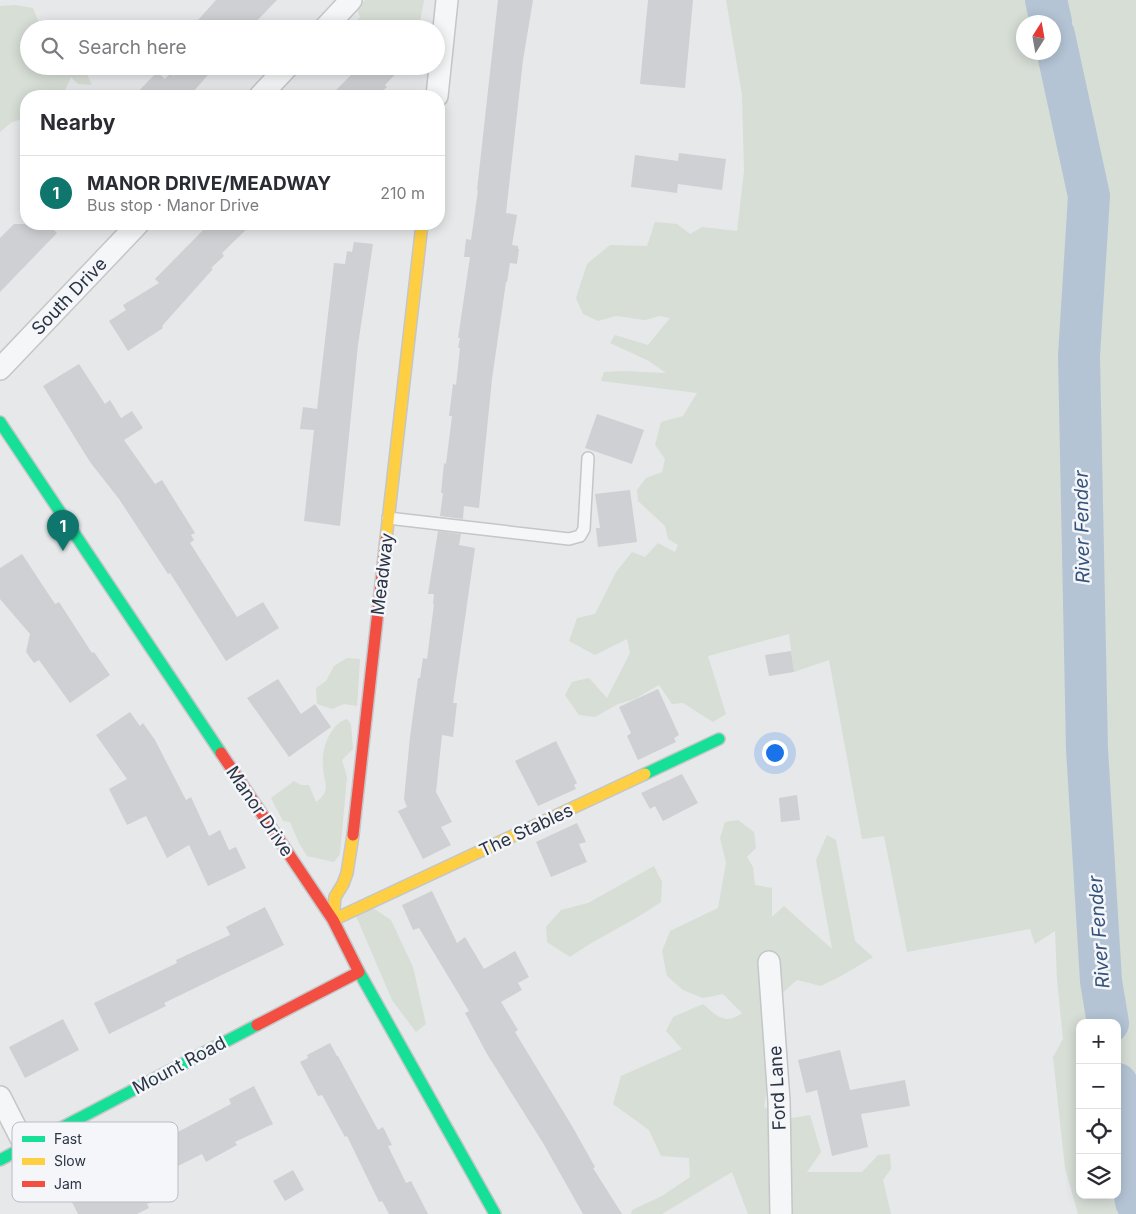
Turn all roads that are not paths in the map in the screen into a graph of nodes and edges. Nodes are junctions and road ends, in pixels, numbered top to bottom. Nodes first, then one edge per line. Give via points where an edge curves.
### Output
1 (351, 0) edge
2 (447, 0) edge
3 (332, 20) edge
4 (445, 20) edge
5 (280, 75) edge
6 (438, 75) edge
7 (266, 90) edge
8 (437, 90) edge
9 (132, 230) edge
10 (421, 230) edge
11 (0, 369) edge
12 (0, 422) edge
13 (588, 458) dead end
14 (388, 518) junction
15 (719, 739) dead end
16 (333, 920) junction
17 (769, 962) dead end
18 (359, 972) junction
19 (0, 1097) edge
20 (13, 1122) edge
21 (71, 1122) edge
22 (12, 1153) edge
23 (0, 1160) edge
24 (495, 1214) edge
25 (781, 1214) edge

1 - 3 street
2 - 4 street
5 - 7 street
6 - 8 street
9 - 11 street, South Drive
10 - 14 street, Meadway
12 - 16 street, Manor Drive
13 - 14 lane via 584,529 580,536 569,539
14 - 16 street, Meadway via 347,873 335,897
15 - 16 street, The Stables
16 - 18 street, Manor Drive
17 - 25 street, Ford Lane
18 - 21 street, Mount Road
18 - 24 street, Manor Drive
19 - 20 street
22 - 23 street, Mount Road

